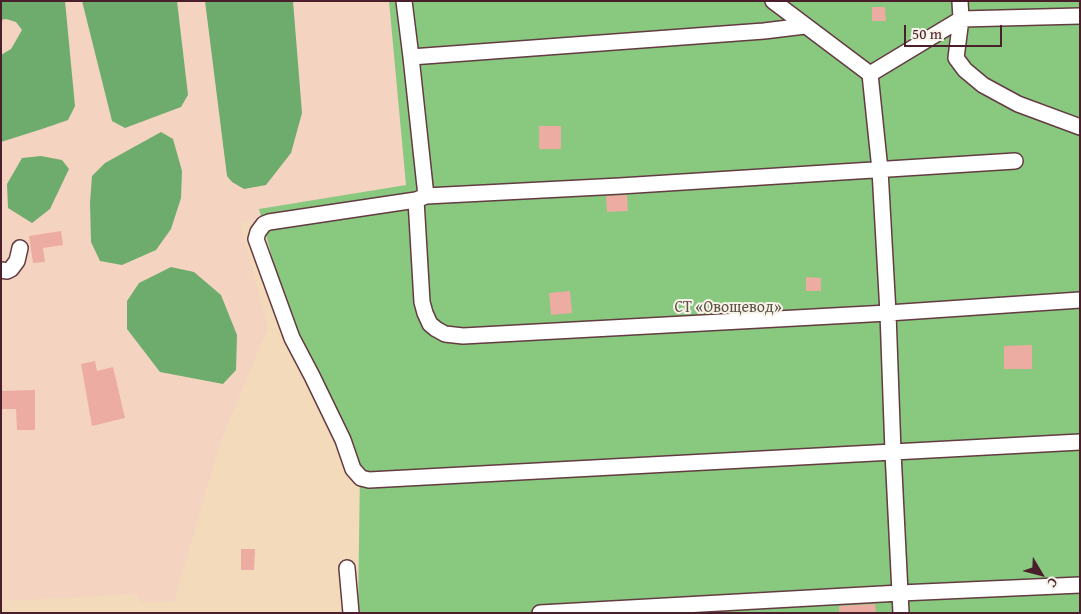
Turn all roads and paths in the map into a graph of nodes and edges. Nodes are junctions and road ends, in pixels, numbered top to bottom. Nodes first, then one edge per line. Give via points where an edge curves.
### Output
1 (404, 1) edge
2 (773, 1) edge
3 (960, 1) edge
4 (1080, 16) edge
5 (961, 19) junction
6 (805, 26) junction
7 (411, 58) junction
8 (870, 74) junction
9 (1080, 127) edge
10 (1014, 161) dead end
11 (880, 170) junction
12 (421, 198) junction
13 (20, 248) dead end
14 (1, 270) edge
15 (1080, 300) edge
16 (888, 313) junction
17 (1080, 442) edge
18 (893, 452) junction
19 (347, 568) dead end
20 (1080, 585) edge
21 (900, 593) junction
22 (351, 613) edge
23 (540, 613) edge
24 (901, 613) edge

1 - 7 street
2 - 6 street
3 - 5 street
4 - 5 street
5 - 8 street
5 - 9 street via 956,58 965,70 1018,104
6 - 7 street
6 - 8 street
7 - 12 street
8 - 11 street
10 - 11 street
11 - 12 street
11 - 16 street
12 - 16 street via 422,302 430,324 445,334 463,336
12 - 18 street via 269,222 264,224 256,239 292,338 343,440 353,469 361,478
13 - 14 street via 11,269
15 - 16 street
16 - 18 street
17 - 18 street
18 - 21 street
19 - 22 street
20 - 21 street
21 - 23 street
21 - 24 street

